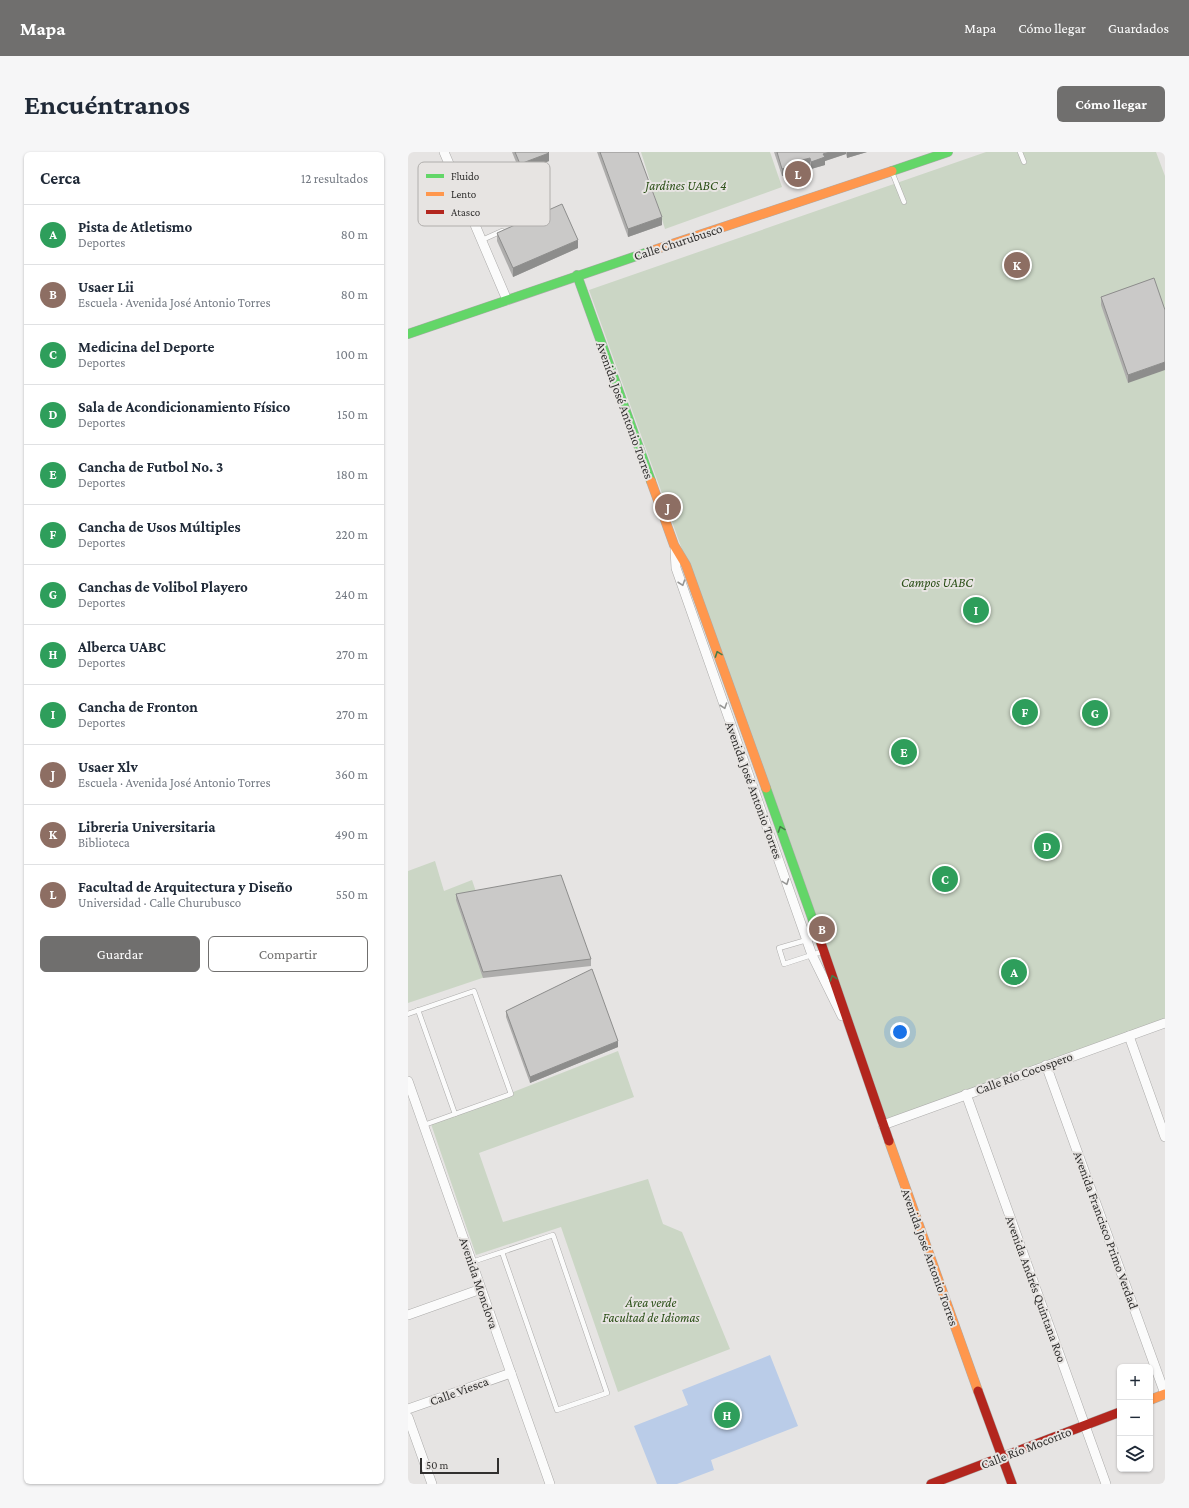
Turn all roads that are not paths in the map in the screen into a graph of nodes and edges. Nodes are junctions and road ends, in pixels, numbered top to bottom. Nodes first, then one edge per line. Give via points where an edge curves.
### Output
1 (444, 152) edge
2 (948, 152) edge
3 (1020, 152) edge
4 (448, 162) edge
5 (1024, 162) dead end
6 (892, 172) junction
7 (904, 202) dead end
8 (476, 226) edge
9 (509, 228) edge
10 (482, 240) junction
11 (576, 275) junction
12 (508, 300) junction
13 (408, 334) edge
14 (674, 545) junction
15 (728, 682) junction
16 (717, 688) junction
17 (769, 797) junction
18 (758, 802) junction
19 (819, 936) junction
20 (807, 940) junction
21 (824, 951) junction
22 (812, 955) junction
23 (418, 1010) junction
24 (408, 1014) edge
25 (1165, 1023) edge
26 (850, 1028) junction
27 (1129, 1036) junction
28 (1046, 1065) junction
29 (408, 1081) edge
30 (966, 1094) junction
31 (455, 1114) junction
32 (424, 1125) junction
33 (882, 1125) junction
34 (1165, 1137) edge
35 (502, 1252) junction
36 (472, 1262) junction
37 (482, 1290) junction
38 (408, 1315) edge
39 (511, 1373) junction
40 (1165, 1394) edge
41 (1153, 1399) edge
42 (408, 1409) edge
43 (1117, 1413) edge
44 (408, 1416) edge
45 (1084, 1426) junction
46 (1002, 1456) junction
47 (432, 1484) edge
48 (550, 1484) edge
49 (931, 1484) edge
50 (1012, 1484) edge
51 (1106, 1484) edge

1 - 4 street
2 - 6 street, Calle Churubusco
3 - 5 lane
6 - 7 lane
6 - 11 street, Calle Churubusco
8 - 10 street
9 - 10 lane
10 - 12 street
11 - 12 street, Calle Churubusco
11 - 14 street, Avenida José Antonio Torres
12 - 13 street, Calle Churubusco
15 -> 14 street, Avenida José Antonio Torres via 686,565
14 -> 16 street, Avenida José Antonio Torres via 676,568
15 - 16 street
15 - 17 street, Avenida José Antonio Torres
16 -> 18 street, Avenida José Antonio Torres
17 - 18 street
19 -> 17 street, Avenida José Antonio Torres
18 -> 20 street, Avenida José Antonio Torres
19 - 20 lane
19 - 21 street, Avenida José Antonio Torres
20 - 22 street, Avenida José Antonio Torres
20 - 22 lane via 779,948 784,964
21 - 22 lane
26 -> 21 street, Avenida José Antonio Torres
22 - 26 street, Avenida José Antonio Torres via 839,1013
23 - 24 lane
23 - 31 lane
23 - 31 lane via 474,991 511,1094
25 - 27 street, Calle Río Cocospero
26 - 33 street, Avenida José Antonio Torres
27 - 28 street, Calle Río Cocospero
27 - 34 street
28 - 30 street, Calle Río Cocospero
28 - 40 street, Avenida Francisco Primo Verdad
29 - 32 street, Avenida Monclova
30 - 33 street, Calle Río Cocospero
30 - 45 street, Avenida Andrés Quintana Roo
31 - 32 lane
32 - 36 street, Avenida Monclova
33 - 46 street, Avenida José Antonio Torres
35 - 35 lane via 553,1235 607,1393 556,1410
35 - 36 lane
36 - 37 street, Avenida Monclova
37 - 38 street
37 - 39 street, Avenida Monclova
39 - 42 street, Calle Viesca
39 - 48 street, Avenida Monclova
40 - 41 street
43 - 45 street, Calle Río Mocorito
44 - 47 street
45 - 46 street, Calle Río Mocorito
45 - 51 street, Avenida Andrés Quintana Roo
46 - 49 street, Calle Río Mocorito
46 - 50 street, Avenida José Antonio Torres

